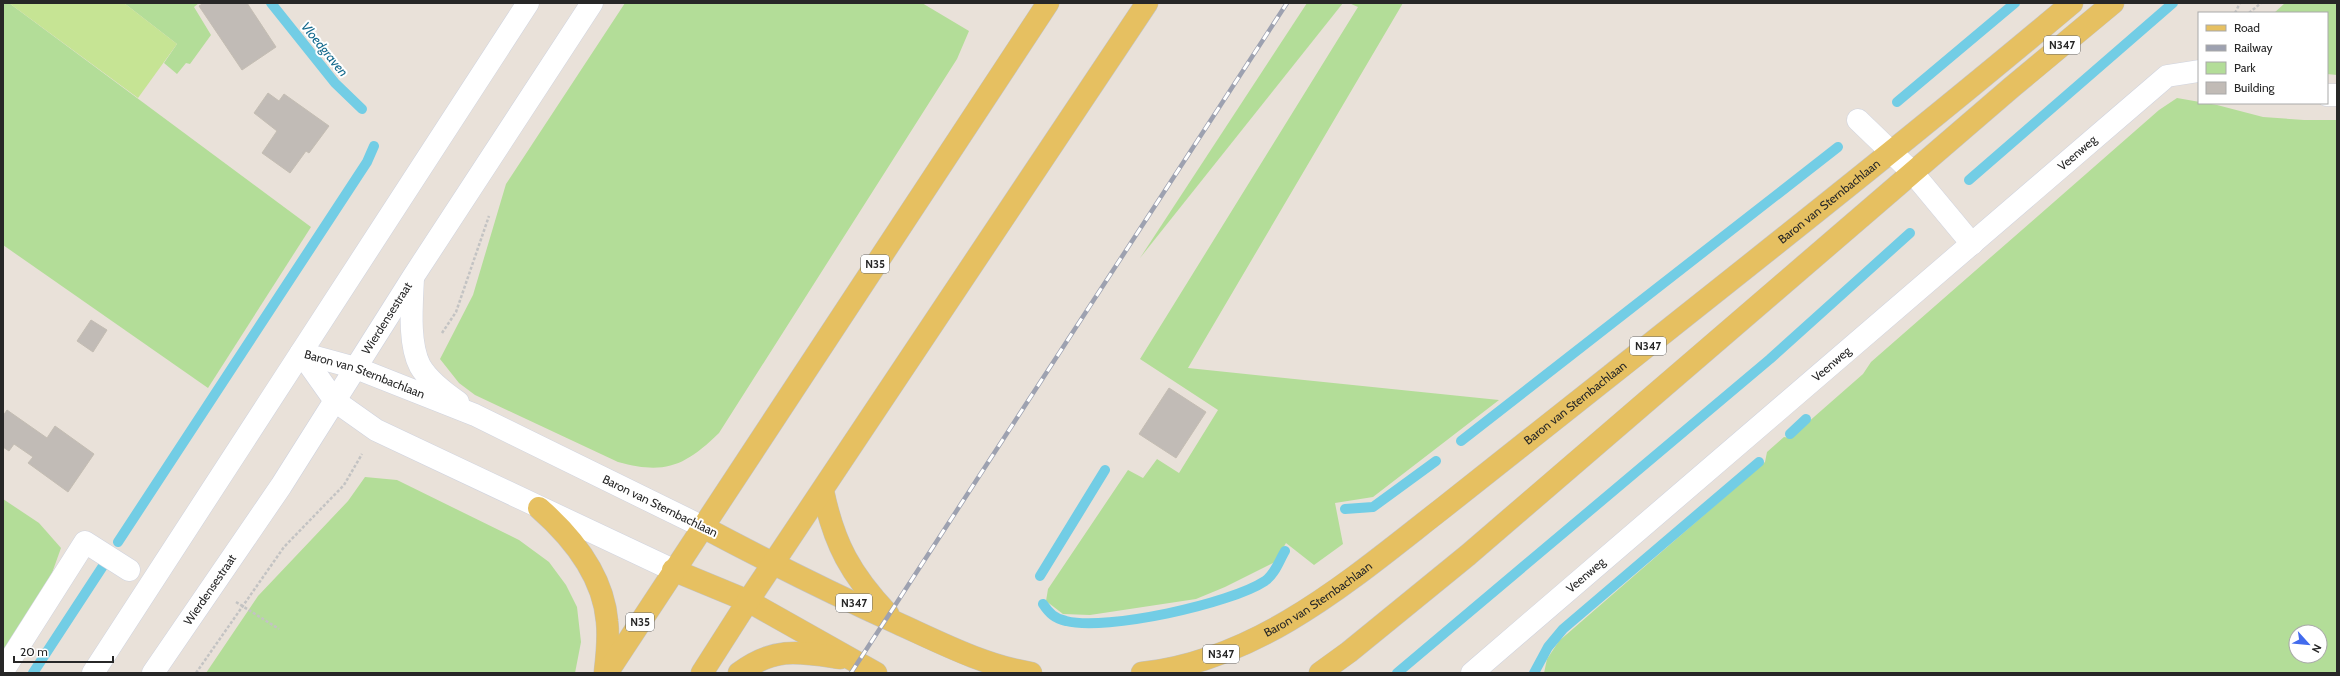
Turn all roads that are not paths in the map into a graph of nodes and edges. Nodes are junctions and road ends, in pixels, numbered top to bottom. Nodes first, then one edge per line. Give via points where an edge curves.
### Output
1 (528, 3) edge
2 (592, 3) edge
3 (1048, 3) edge
4 (1146, 3) edge
5 (2072, 3) edge
6 (2113, 3) edge
7 (2198, 71) edge
8 (1858, 120) dead end
9 (1891, 154) junction
10 (1913, 173) junction
11 (1972, 244) junction
12 (413, 277) junction
13 (301, 354) junction
14 (356, 368) junction
15 (335, 401) junction
16 (475, 415) junction
17 (823, 491) junction
18 (539, 508) junction
19 (703, 527) junction
20 (774, 564) junction
21 (129, 570) dead end
22 (673, 570) junction
23 (748, 601) junction
24 (896, 622) junction
25 (852, 660) junction
26 (3, 671) edge
27 (93, 673) edge
28 (153, 673) edge
29 (606, 673) edge
30 (702, 673) edge
31 (739, 673) edge
32 (876, 673) edge
33 (1031, 673) edge
34 (1142, 673) edge
35 (1320, 673) edge
36 (1472, 673) edge

1 - 13 street
2 - 12 street, Wierdensestraat
3 - 19 main road, N35
4 - 17 main road
5 - 9 main road, Baron van Sternbachlaan / N347
6 - 10 main road, N347
7 - 11 street, Veenweg via 2167,76
8 - 9 street
9 - 10 street
9 - 34 main road, Baron van Sternbachlaan / N347 via 1383,555 1294,618 1224,653
10 - 11 street
10 - 35 main road, N347 via 1474,550
11 - 36 street, Veenweg
12 - 14 street, Wierdensestraat
12 - 16 street via 413,330 420,366 438,386
13 - 14 street, Baron van Sternbachlaan
13 - 15 street, Baron van Sternbachlaan
13 - 27 street
14 - 15 street, Wierdensestraat
14 - 16 street, Baron van Sternbachlaan
15 - 18 street, Baron van Sternbachlaan via 376,430
15 - 28 street, Wierdensestraat via 260,518
16 - 19 street, Baron van Sternbachlaan
17 - 20 main road
17 - 24 main road via 847,561 864,589
18 - 22 street, Baron van Sternbachlaan
18 - 29 main road via 574,542 596,580 607,619
19 - 20 main road, Baron van Sternbachlaan / N347
19 - 22 main road, N35
20 - 23 main road
20 - 24 main road, Baron van Sternbachlaan / N347
21 - 26 street via 85,542
22 - 23 main road, Baron van Sternbachlaan
22 - 29 main road, N35
23 - 25 main road, Baron van Sternbachlaan
23 - 30 main road
24 - 33 main road, Baron van Sternbachlaan / N347 via 978,658
25 - 31 main road via 789,651 770,656
25 - 32 main road, Baron van Sternbachlaan

